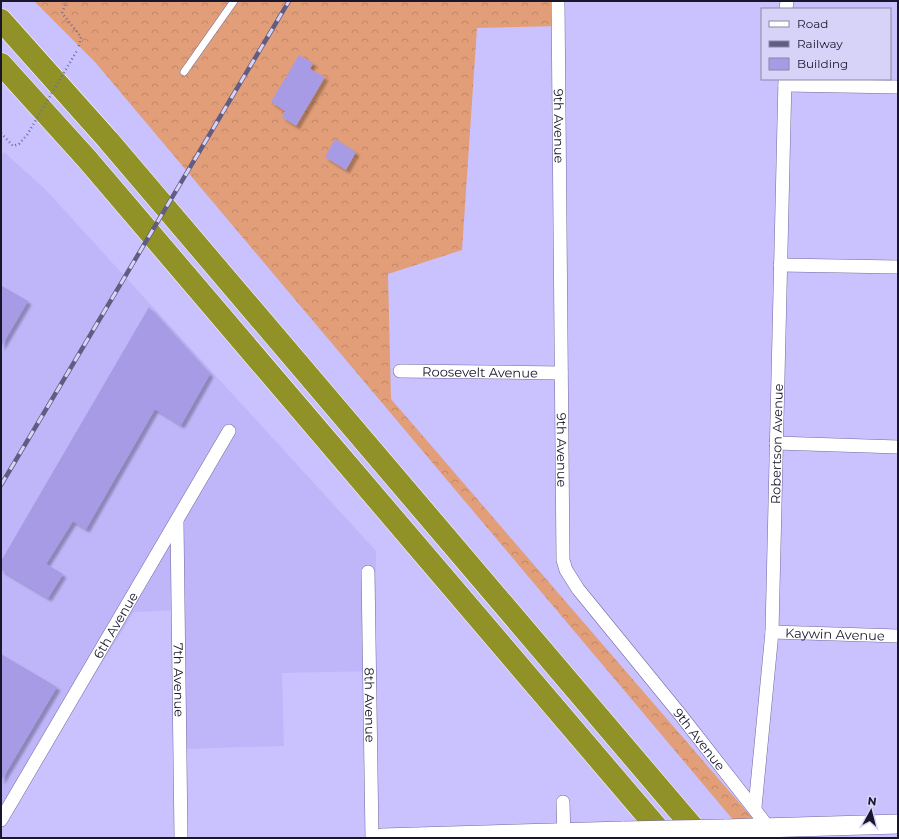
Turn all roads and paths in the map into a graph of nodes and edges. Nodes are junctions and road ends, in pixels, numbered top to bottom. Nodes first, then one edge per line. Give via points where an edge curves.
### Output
1 (67, 1) edge
2 (234, 1) edge
3 (558, 1) edge
4 (1, 20) edge
5 (1, 23) edge
6 (28, 50) junction
7 (1, 64) edge
8 (184, 72) dead end
9 (785, 82) edge
10 (898, 88) edge
11 (1, 133) edge
12 (780, 265) junction
13 (898, 267) edge
14 (400, 370) dead end
15 (561, 373) junction
16 (229, 431) dead end
17 (776, 443) junction
18 (898, 447) edge
19 (177, 522) junction
20 (368, 572) dead end
21 (772, 632) junction
22 (898, 636) edge
23 (563, 802) dead end
24 (755, 807) junction
25 (1, 820) edge
26 (898, 824) edge
27 (769, 828) junction
28 (564, 836) edge
29 (181, 838) edge
30 (372, 838) edge
31 (382, 838) edge
32 (666, 838) edge
33 (702, 838) edge

1 - 11 path, bridge via 62,13 81,37 78,49 27,135 19,144 13,146
2 - 8 lane
3 - 15 street, 9th Avenue
4 - 6 highway
5 - 6 highway
6 - 33 highway via 108,140
7 - 32 highway via 87,160
9 - 10 street
9 - 12 street, Robertson Avenue
12 - 13 street
12 - 17 street, Robertson Avenue
14 - 15 street, Roosevelt Avenue
15 - 24 street, 9th Avenue via 563,560 566,570 578,590
16 - 19 street, 6th Avenue
17 - 18 street
17 - 21 street, Robertson Avenue
19 - 25 street, 6th Avenue
19 - 29 street, 7th Avenue
20 - 30 street, 8th Avenue
21 - 22 street, Kaywin Avenue
21 - 24 street, Robertson Avenue
23 - 28 street
24 - 27 street, 9th Avenue
26 - 27 street
27 - 28 street, bridge via 624,831
28 - 31 street

